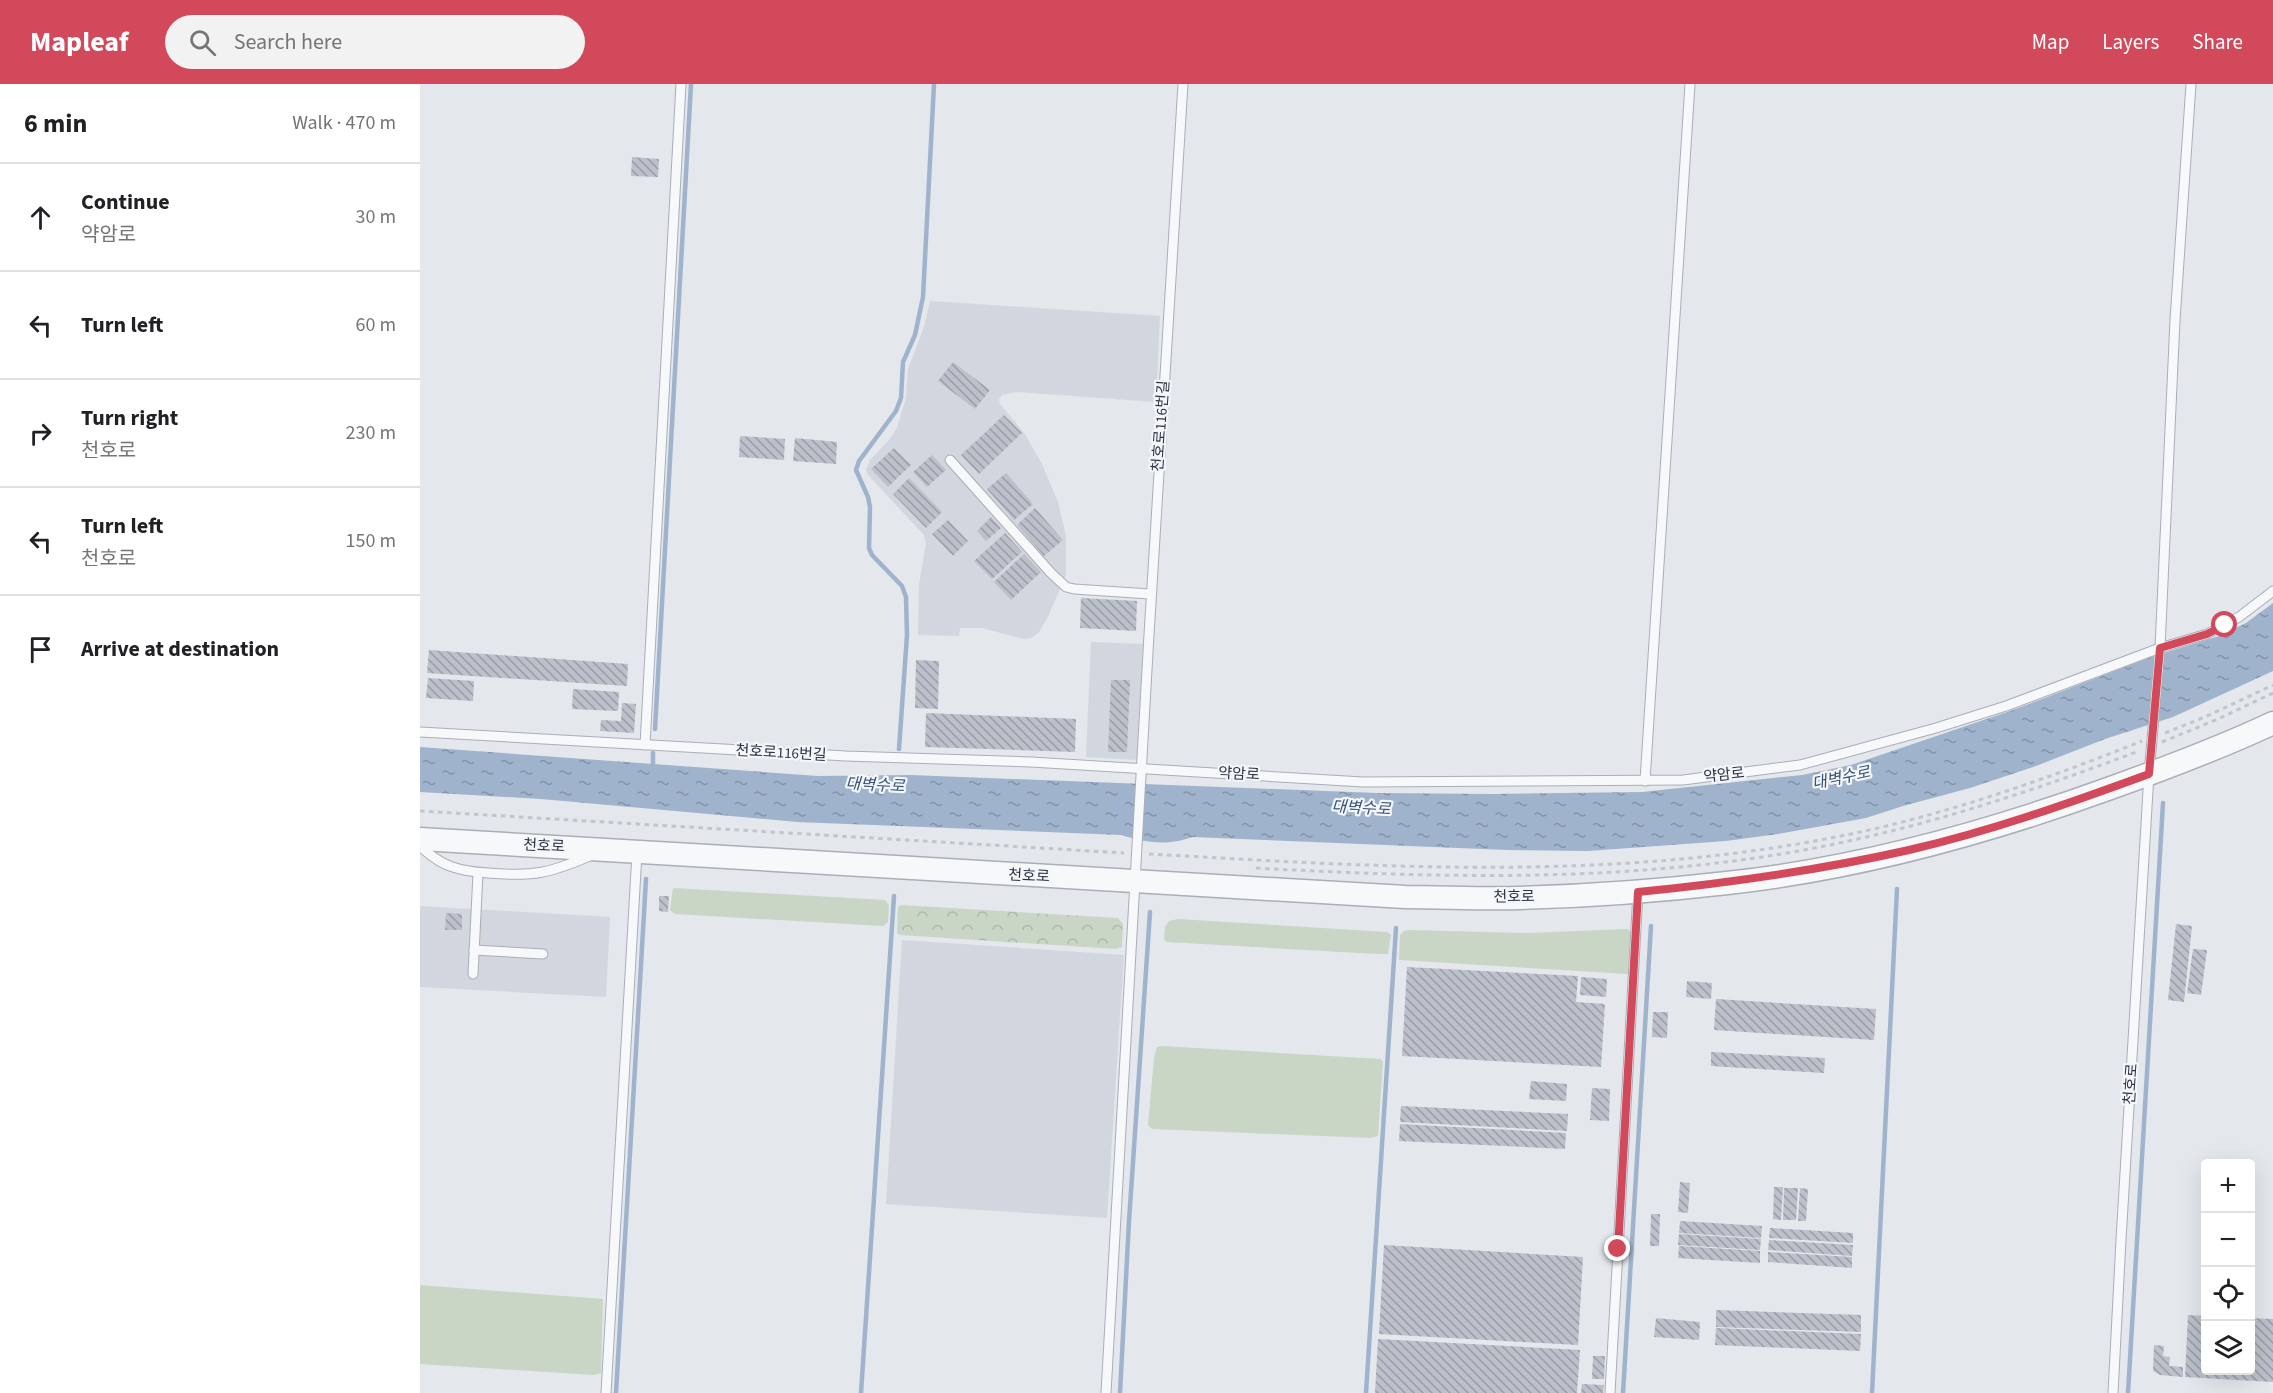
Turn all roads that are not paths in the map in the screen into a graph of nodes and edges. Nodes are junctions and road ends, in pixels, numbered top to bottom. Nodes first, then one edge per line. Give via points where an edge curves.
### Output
1 (681, 84) edge
2 (1183, 84) edge
3 (1690, 84) edge
4 (2191, 84) edge
5 (950, 460) dead end
6 (2273, 591) edge
7 (1150, 594) junction
8 (2160, 650) junction
9 (2273, 723) edge
10 (420, 732) edge
11 (645, 745) junction
12 (1142, 770) junction
13 (2149, 774) junction
14 (1645, 782) junction
15 (420, 839) edge
16 (420, 846) edge
17 (604, 850) junction
18 (637, 852) junction
19 (478, 873) junction
20 (1136, 882) junction
21 (1638, 892) junction
22 (474, 950) junction
23 (543, 954) dead end
24 (473, 974) dead end
25 (606, 1393) edge
26 (1106, 1393) edge
27 (1610, 1393) edge
28 (2113, 1393) edge

1 - 11 lane
2 - 7 lane, 천호로116번길
3 - 14 lane
4 - 8 lane via 2175,320
5 - 7 lane via 1066,587
6 - 8 lane, 약암로 via 2216,630
7 - 12 lane, 천호로116번길
8 - 13 lane
8 - 14 lane, 약암로 via 2006,706 1833,757 1769,770
9 - 13 street, 천호로
10 - 11 lane, 천호로116번길
11 - 12 lane, 천호로116번길
12 - 14 lane, 약암로 via 1372,782
12 - 20 lane, 천호로116번길
13 - 21 street, 천호로 via 1988,829 1910,850 1729,883
13 - 28 lane, 천호로
15 - 17 street, 천호로
16 - 19 lane via 455,870
17 - 18 street, 천호로
17 - 19 lane via 544,872 522,876
18 - 20 street, 천호로
18 - 25 lane
19 - 22 lane
20 - 21 street, 천호로 via 1405,897 1518,898
20 - 26 lane, 천호로116번길
21 - 27 lane
22 - 23 lane
22 - 24 lane

